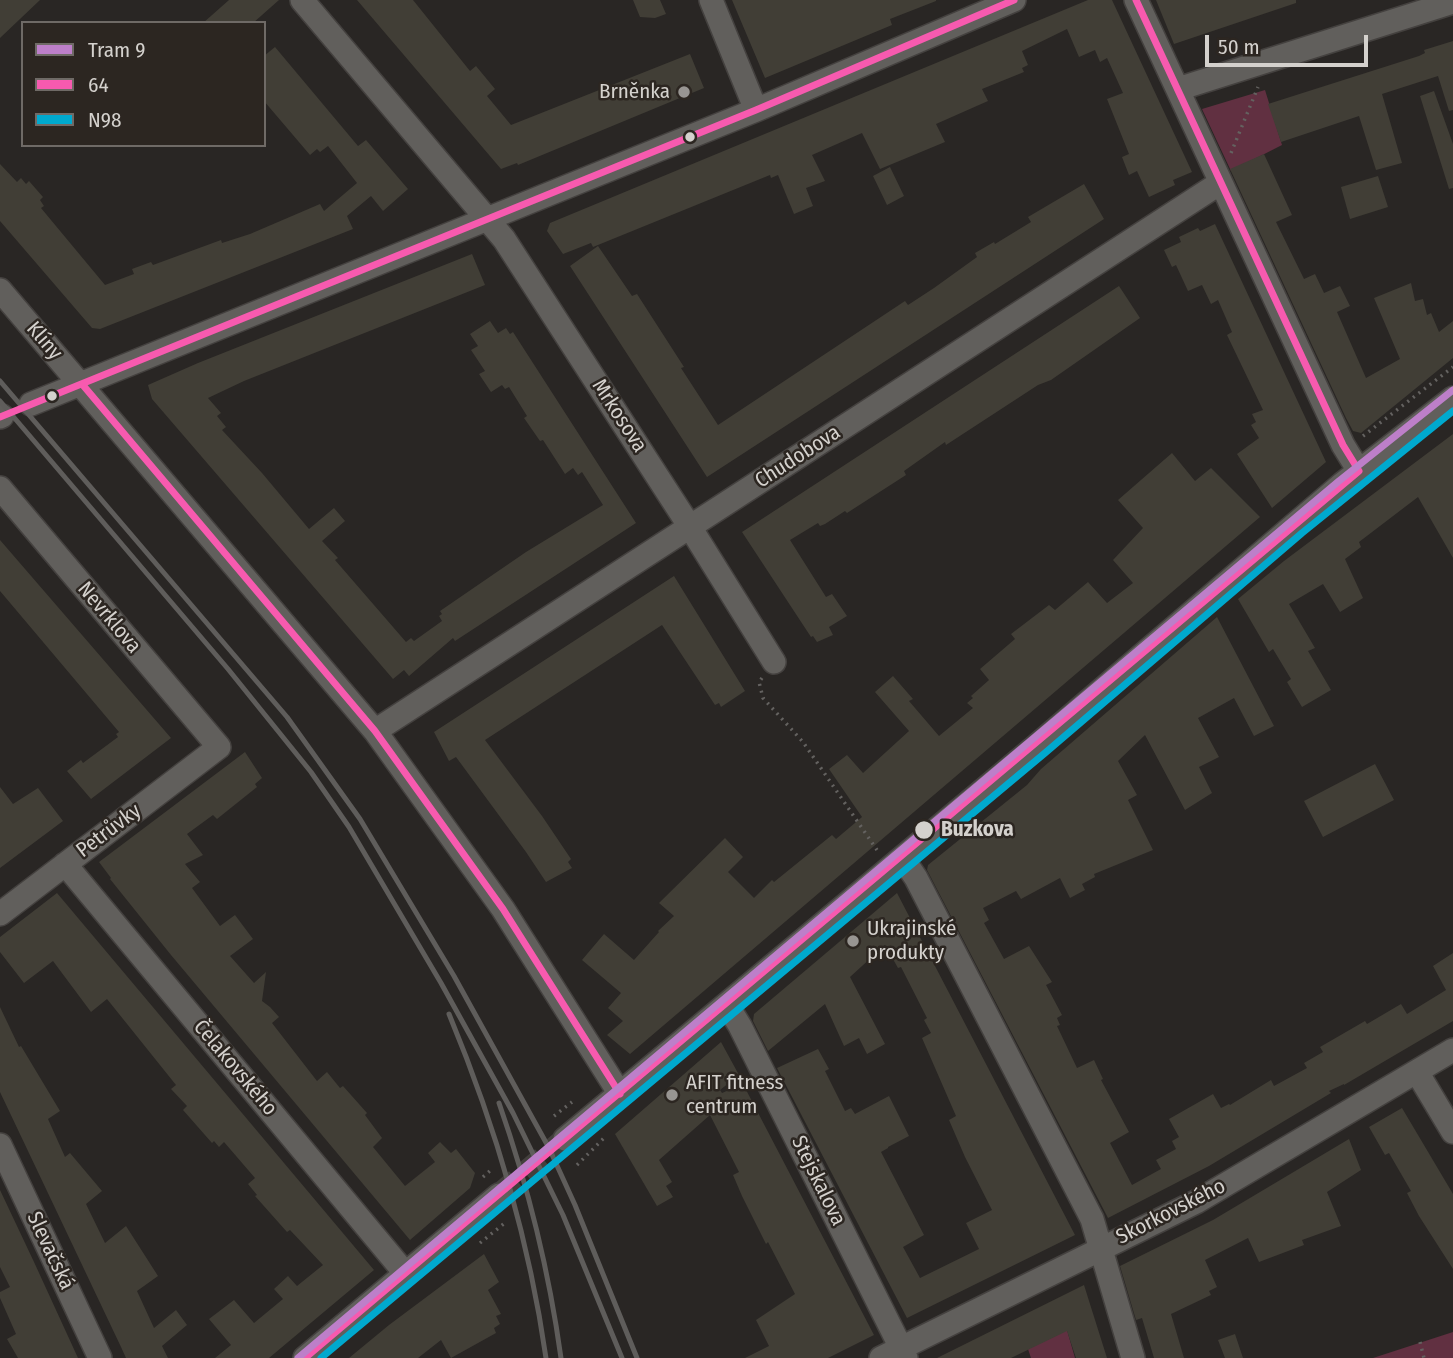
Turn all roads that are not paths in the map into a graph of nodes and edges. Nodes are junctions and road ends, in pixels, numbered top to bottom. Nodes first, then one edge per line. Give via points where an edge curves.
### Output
1 (302, 0) edge
2 (711, 0) edge
3 (1014, 0) edge
4 (1136, 0) edge
5 (1453, 2) edge
6 (1178, 89) junction
7 (756, 110) junction
8 (1220, 183) junction
9 (489, 219) junction
10 (0, 290) edge
11 (82, 384) junction
12 (1453, 398) edge
13 (32, 404) dead end
14 (1359, 471) junction
15 (0, 488) edge
16 (690, 527) junction
17 (774, 662) road end
18 (375, 731) junction
19 (219, 747) joint
20 (903, 859) junction
21 (65, 864) junction
22 (0, 914) edge
23 (727, 1005) junction
24 (1453, 1050) edge
25 (1417, 1072) junction
26 (620, 1094) junction
27 (1453, 1132) edge
28 (565, 1139) tunnel mouth
29 (0, 1145) edge
30 (499, 1195) tunnel mouth
31 (1101, 1248) junction
32 (405, 1273) junction
33 (896, 1355) edge
34 (100, 1358) edge
35 (305, 1358) edge
36 (1133, 1358) edge

1 - 9 street, Mrkosova
2 - 7 street
3 - 7 street
4 - 6 street
5 - 6 street
6 - 8 street
7 - 9 street
8 - 14 street
8 - 16 street, Chudobova
9 - 11 street
9 - 16 street, Mrkosova
10 - 11 street, Klíny
11 - 13 street
11 - 18 street, Klíny
12 - 14 street
14 - 20 street
15 - 19 street, Nevrklova
16 - 17 street, Mrkosova
16 - 18 street, Chudobova
18 - 26 street, Klíny via 503,909
19 - 21 street, Petrůvky
20 - 23 street
20 - 31 street via 1086,1207
21 - 22 street, Petrůvky
21 - 32 street, Čelakovského
23 - 26 street
23 - 33 street, Stejskalova
24 - 25 street, Skorkovského
25 - 27 street
25 - 31 street, Skorkovského via 1196,1202
26 - 28 street
29 - 34 street, Slevačská
30 - 32 street
31 - 33 street, Skorkovského
31 - 36 street
32 - 35 street

